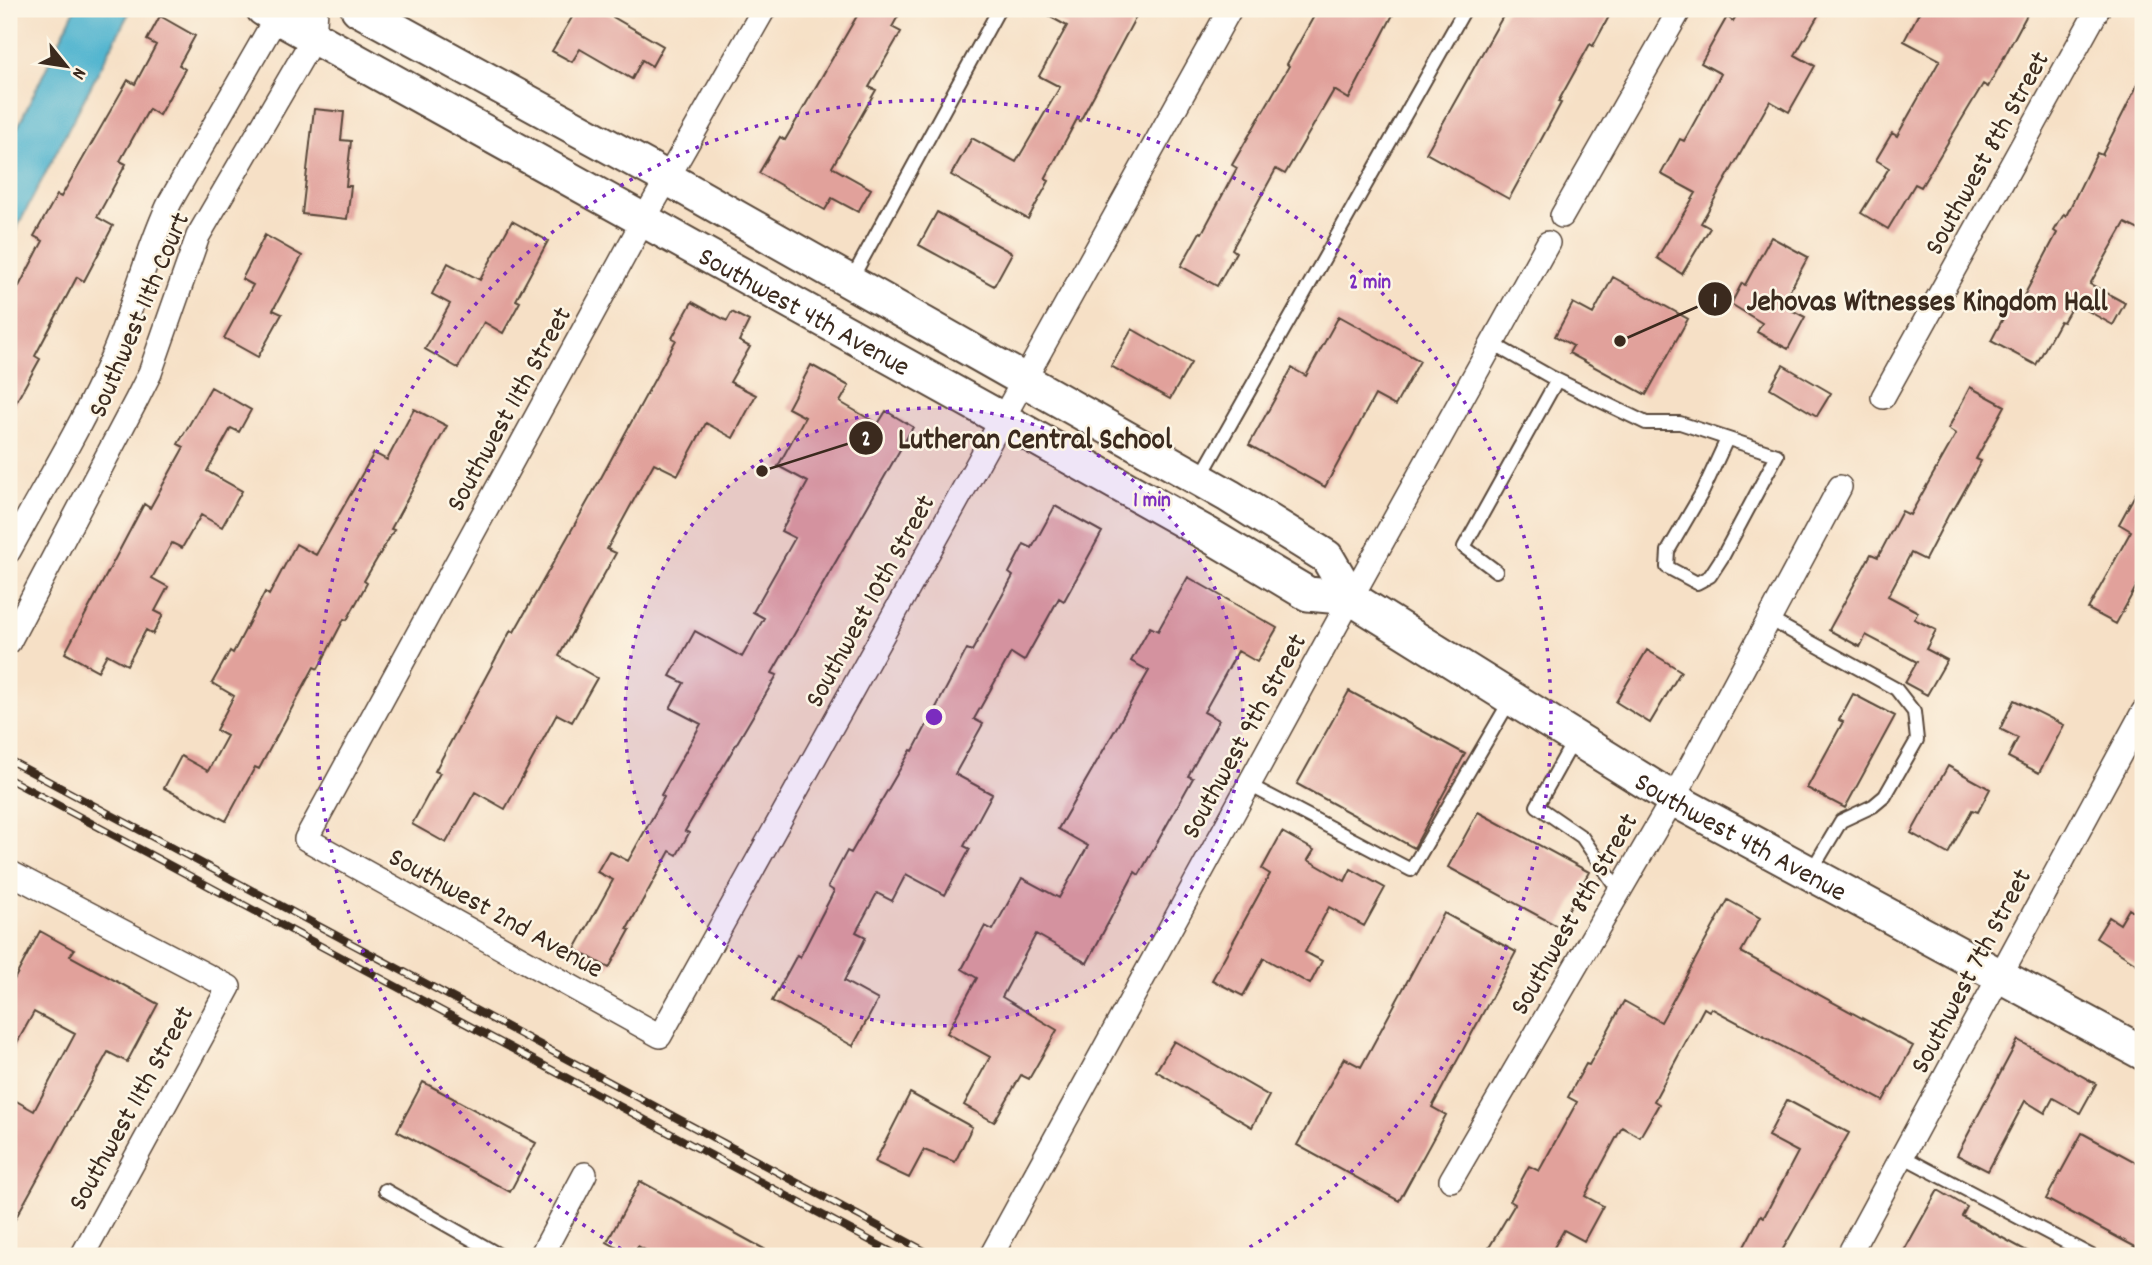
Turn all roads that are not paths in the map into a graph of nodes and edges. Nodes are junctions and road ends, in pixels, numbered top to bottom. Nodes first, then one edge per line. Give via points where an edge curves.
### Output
1 (358, 9) edge
2 (764, 9) edge
3 (999, 9) edge
4 (1230, 9) edge
5 (1465, 9) edge
6 (1680, 9) edge
7 (2098, 9) edge
8 (276, 11) edge
9 (315, 23) edge
10 (667, 178) junction
11 (1562, 216) dead end
12 (643, 220) junction
13 (1548, 243) dead end
14 (850, 282) junction
15 (1493, 344) junction
16 (1025, 380) junction
17 (1557, 380) junction
18 (1883, 397) dead end
19 (1002, 419) junction
20 (1727, 439) junction
21 (1199, 479) junction
22 (1840, 487) dead end
23 (9, 551) edge
24 (1496, 571) dead end
25 (1351, 598) junction
26 (1769, 619) junction
27 (9, 642) edge
28 (1512, 699) junction
29 (2143, 712) edge
30 (1575, 738) junction
31 (1249, 785) junction
32 (1673, 799) junction
33 (306, 839) joint
34 (9, 872) edge
35 (1810, 873) junction
36 (1619, 891) junction
37 (1999, 975) junction
38 (660, 1036) joint
39 (2143, 1053) edge
40 (1902, 1156) junction
41 (585, 1174) dead end
42 (1451, 1180) dead end
43 (385, 1190) dead end
44 (82, 1256) edge
45 (501, 1256) edge
46 (541, 1256) edge
47 (991, 1256) edge
48 (1848, 1256) edge
49 (2092, 1256) edge

1 - 10 main road, Southwest 4th Avenue
2 - 10 street, Southwest 11th Street
3 - 14 lane
4 - 16 street, Southwest 10th Street
5 - 21 lane
6 - 11 street
7 - 18 street, Southwest 8th Street
8 - 9 main road, Southwest 4th Avenue
8 - 23 street, Southwest 11th Court via 170,202 100,385
9 - 12 main road, Southwest 4th Avenue
9 - 27 street, Southwest 11th Court via 198,236 146,382
10 - 12 street, Southwest 11th Street
10 - 14 main road, Southwest 4th Avenue
12 - 19 main road, Southwest 4th Avenue
12 - 33 street, Southwest 11th Street
13 - 15 street, Southwest 9th Street
14 - 16 main road, Southwest 4th Avenue
15 - 17 lane
15 - 25 street, Southwest 9th Street
16 - 19 street, Southwest 10th Street
16 - 21 main road, Southwest 4th Avenue
17 - 20 lane via 1646,423 1681,424
17 - 24 lane via 1464,547
19 - 25 main road, Southwest 4th Avenue via 1308,594
19 - 38 street, Southwest 10th Street
20 - 20 lane via 1777,455 1717,566 1697,583 1667,566 1668,551
21 - 25 main road, Southwest 4th Avenue via 1327,557
22 - 26 street, Southwest 8th Street
25 - 28 main road, Southwest 4th Avenue
25 - 31 street, Southwest 9th Street
26 - 32 street, Southwest 8th Street
26 - 35 lane via 1896,689 1914,712 1917,740 1885,796 1840,821
28 - 30 main road, Southwest 4th Avenue
28 - 31 lane via 1411,870
29 - 37 street, Southwest 7th Street
30 - 32 main road, Southwest 4th Avenue
30 - 36 lane via 1537,806 1582,837
31 - 47 street, Southwest 9th Street
32 - 35 main road, Southwest 4th Avenue
32 - 36 street, Southwest 8th Street
33 - 38 street, Southwest 2nd Avenue
34 - 44 street, Southwest 11th Street via 229,987
35 - 37 main road, Southwest 4th Avenue
36 - 42 street, Southwest 8th Street
37 - 39 main road, Southwest 4th Avenue
37 - 40 street, Southwest 7th Street
40 - 48 street, Southwest 7th Street
40 - 49 lane
41 - 46 street
43 - 45 lane

